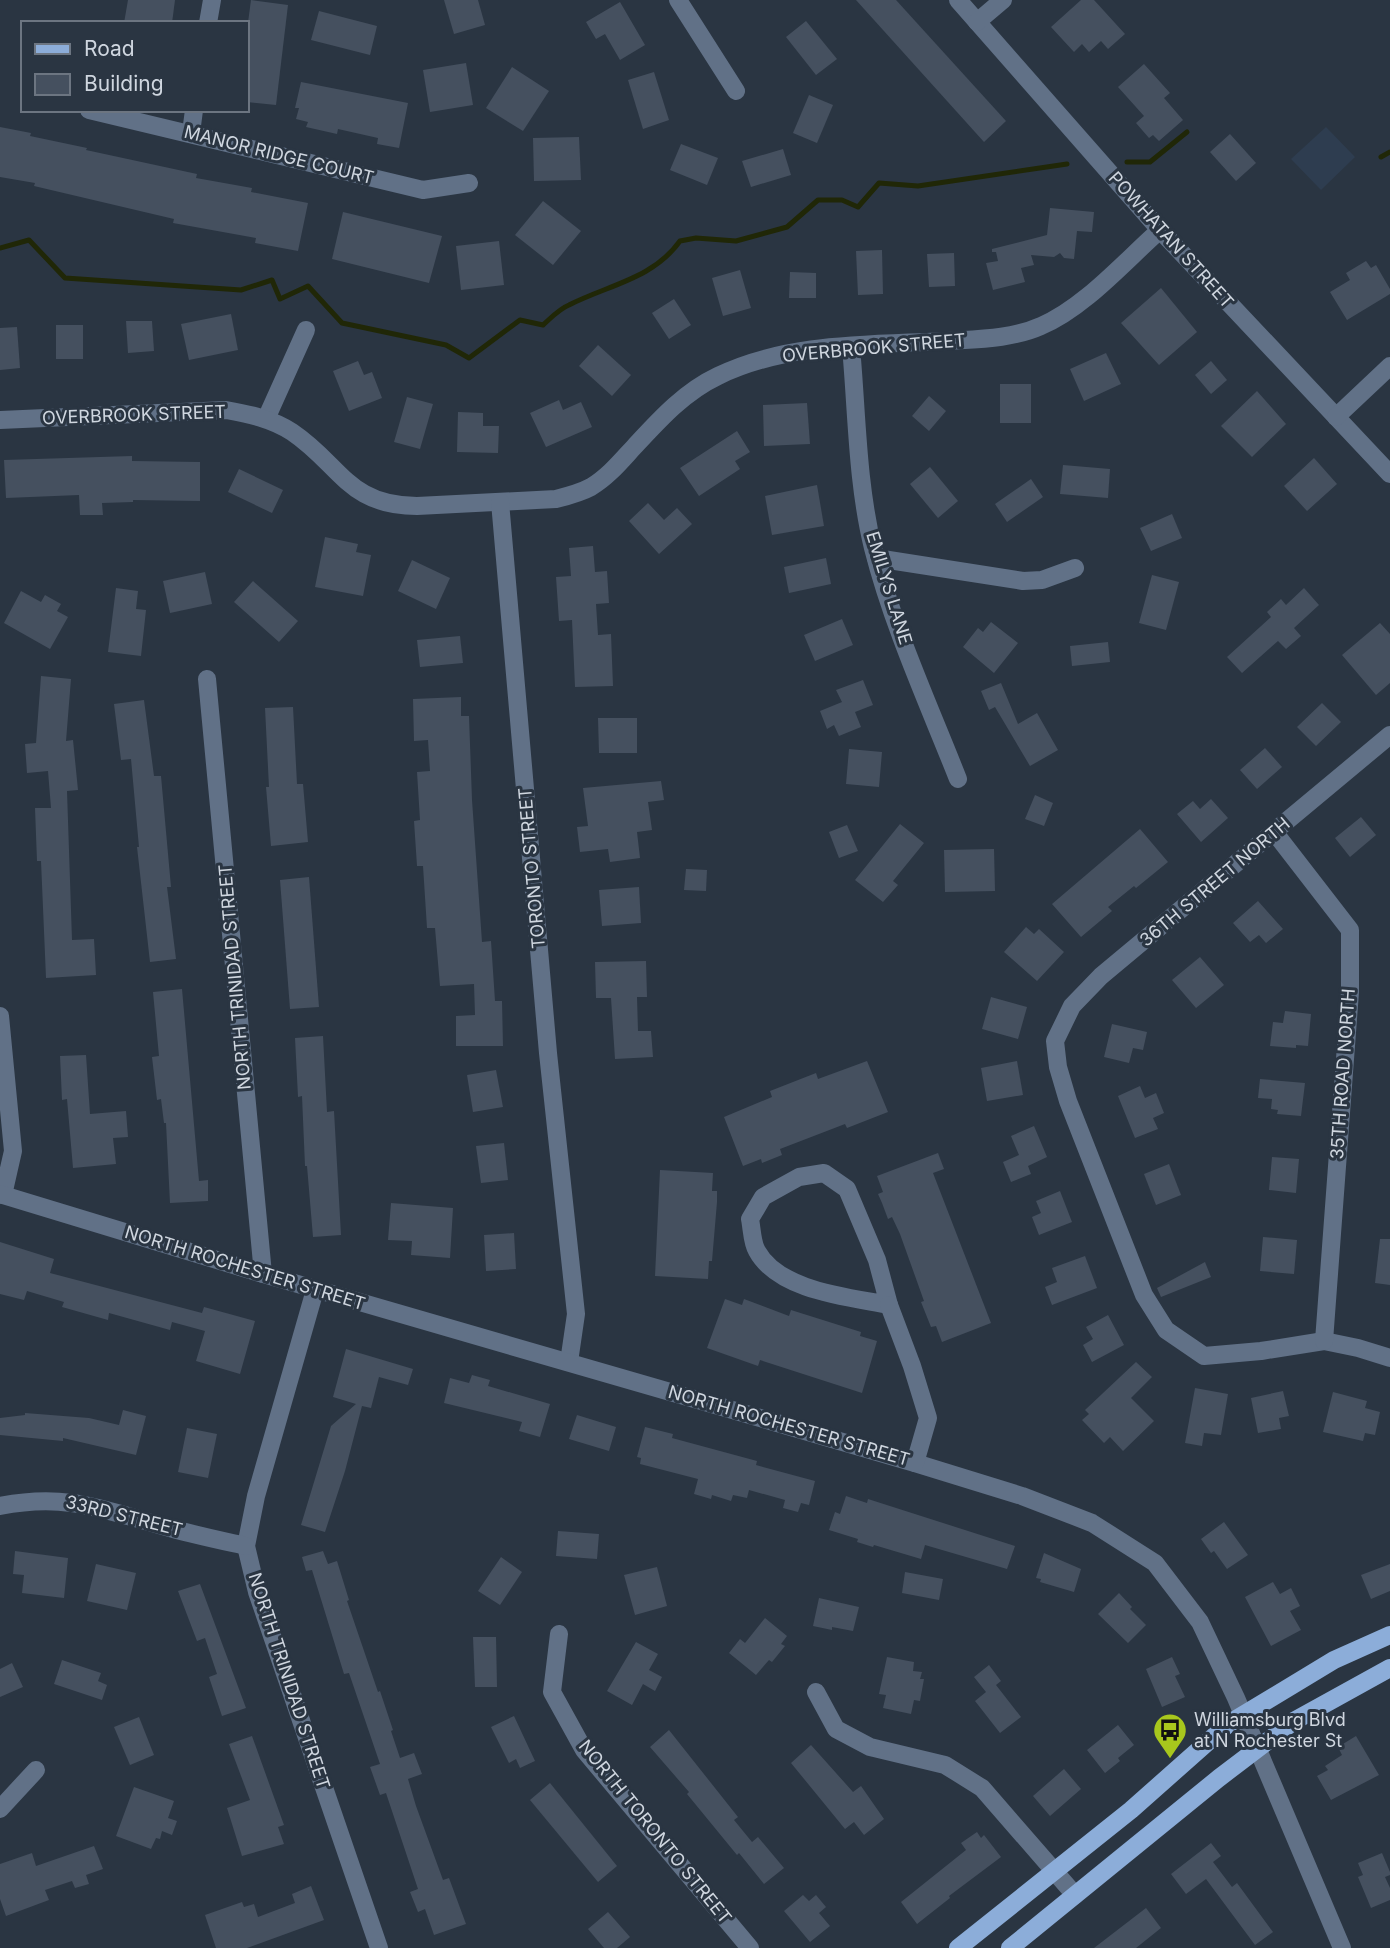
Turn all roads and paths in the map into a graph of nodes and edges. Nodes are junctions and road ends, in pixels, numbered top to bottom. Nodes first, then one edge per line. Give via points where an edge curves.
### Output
1 (212, 0) edge
2 (678, 0) edge
3 (958, 0) edge
4 (1003, 0) edge
5 (208, 21) edge
6 (977, 22) junction
7 (736, 91) dead end
8 (98, 112) edge
9 (194, 112) edge
10 (191, 133) junction
11 (469, 183) dead end
12 (1160, 230) junction
13 (306, 330) dead end
14 (851, 347) junction
15 (1390, 366) edge
16 (1336, 416) junction
17 (266, 419) junction
18 (0, 421) edge
19 (1390, 474) edge
20 (500, 502) junction
21 (876, 558) junction
22 (1075, 568) dead end
23 (208, 679) dead end
24 (1390, 735) edge
25 (958, 779) dead end
26 (1275, 833) junction
27 (0, 1016) edge
28 (2, 1195) edge
29 (263, 1274) junction
30 (315, 1290) junction
31 (889, 1305) junction
32 (1324, 1341) junction
33 (1390, 1358) edge
34 (569, 1362) junction
35 (915, 1463) junction
36 (0, 1506) edge
37 (246, 1546) junction
38 (559, 1634) dead end
39 (1390, 1634) edge
40 (1390, 1668) edge
41 (816, 1692) dead end
42 (1243, 1715) junction
43 (1258, 1749) junction
44 (36, 1770) dead end
45 (0, 1809) edge
46 (1055, 1871) junction
47 (1075, 1895) junction
48 (379, 1948) edge
49 (750, 1948) edge
50 (958, 1948) edge
51 (1010, 1948) edge
52 (1342, 1948) edge

1 - 5 street
2 - 7 street
3 - 6 street, POWHATAN STREET
4 - 6 street
6 - 12 street, POWHATAN STREET
8 - 10 street, MANOR RIDGE COURT
9 - 10 street
10 - 11 street, MANOR RIDGE COURT via 423,190
12 - 14 street, OVERBROOK STREET via 1062,315 1027,331 968,340
12 - 16 street, POWHATAN STREET
13 - 17 street
14 - 20 street, OVERBROOK STREET via 772,356 716,377 663,416 592,487 556,499
14 - 21 street, EMILYS LANE via 864,498
15 - 16 street
16 - 19 street, POWHATAN STREET
17 - 18 street, OVERBROOK STREET via 206,410
17 - 20 street, OVERBROOK STREET via 292,432 354,488 381,503
20 - 34 street, TORONTO STREET via 548,1053 576,1314
21 - 22 street via 1023,581 1042,580
21 - 25 street, EMILYS LANE
23 - 29 street, NORTH TRINIDAD STREET
24 - 26 street, 36TH STREET NORTH
26 - 32 street, 35TH ROAD NORTH via 1350,930 1350,992
26 - 32 street, 36TH STREET NORTH via 1101,976 1072,1006 1055,1041 1068,1101 1144,1295 1167,1330 1204,1356
27 - 28 street via 13,1152
28 - 29 street, NORTH ROCHESTER STREET
29 - 30 street, NORTH ROCHESTER STREET
30 - 34 street, NORTH ROCHESTER STREET
30 - 37 street, NORTH TRINIDAD STREET
31 - 31 street via 877,1260 847,1189 824,1173 799,1177 763,1197 750,1219 756,1250 775,1273 820,1291
31 - 35 street via 928,1419
32 - 33 street
34 - 35 street, NORTH ROCHESTER STREET
35 - 42 street, NORTH ROCHESTER STREET via 1092,1523 1155,1563 1200,1622
36 - 37 street, 33RD STREET via 57,1500 89,1504
37 - 48 street, NORTH TRINIDAD STREET via 257,1592
38 - 49 street, NORTH TORONTO STREET via 552,1692 583,1750
39 - 42 main road via 1334,1660
40 - 43 main road via 1294,1721
41 - 46 street via 836,1729 870,1747 945,1765 982,1788
42 - 43 street, NORTH ROCHESTER STREET
42 - 46 main road
43 - 47 main road
43 - 52 street, NORTH ROCHESTER STREET
44 - 45 street
46 - 47 street
46 - 50 main road
47 - 51 main road

